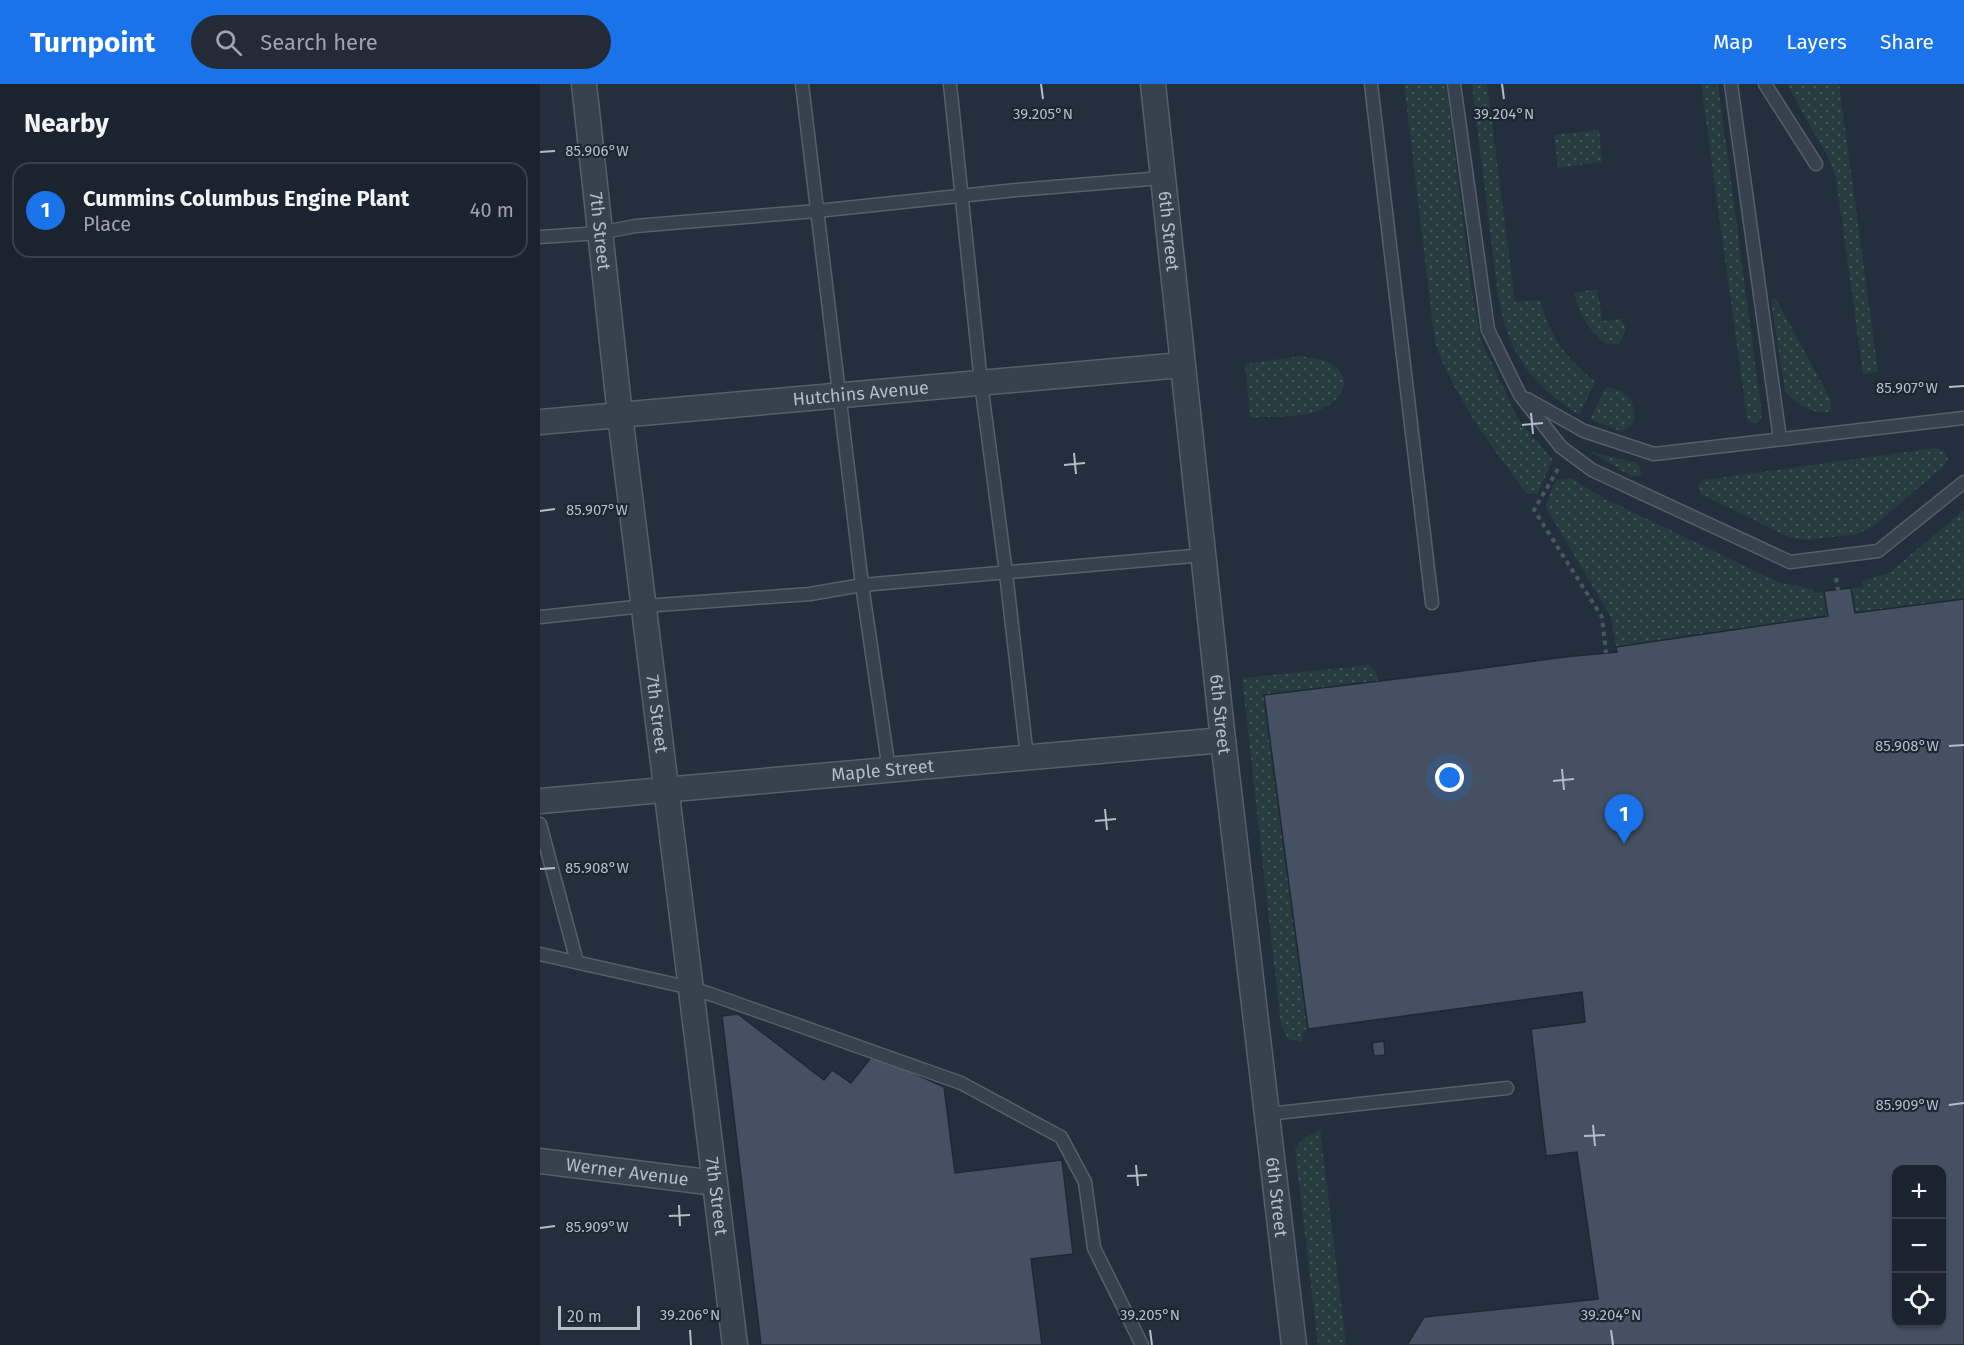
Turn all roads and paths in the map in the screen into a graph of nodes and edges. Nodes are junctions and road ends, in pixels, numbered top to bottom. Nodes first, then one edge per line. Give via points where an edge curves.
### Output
1 (584, 84) edge
2 (802, 84) edge
3 (950, 84) edge
4 (1153, 84) edge
5 (1371, 84) edge
6 (1454, 84) edge
7 (1731, 84) edge
8 (1765, 84) edge
9 (1816, 164) dead end
10 (1162, 178) junction
11 (961, 196) junction
12 (817, 211) junction
13 (600, 233) junction
14 (540, 237) edge
15 (1182, 365) junction
16 (981, 383) junction
17 (1520, 395) junction
18 (840, 396) junction
19 (620, 415) junction
20 (1964, 418) edge
21 (540, 423) edge
22 (1780, 440) junction
23 (1559, 469) dead end
24 (1964, 482) edge
25 (1204, 555) junction
26 (1006, 573) junction
27 (1836, 578) dead end
28 (862, 585) junction
29 (1838, 590) dead end
30 (1432, 603) dead end
31 (644, 606) junction
32 (540, 617) edge
33 (1606, 653) dead end
34 (1223, 740) junction
35 (1027, 757) junction
36 (889, 770) junction
37 (667, 790) junction
38 (540, 801) edge
39 (540, 824) edge
40 (540, 954) edge
41 (577, 962) junction
42 (691, 988) junction
43 (1507, 1088) dead end
44 (1268, 1114) junction
45 (540, 1161) edge
46 (715, 1183) junction
47 (735, 1345) edge
48 (1142, 1345) edge
49 (1294, 1345) edge

1 - 13 street, 7th Street
2 - 12 lane
3 - 11 lane
4 - 10 street, 6th Street
5 - 30 lane
6 - 17 lane via 1488,330
7 - 22 lane
8 - 9 lane
10 - 11 lane
10 - 15 street, 6th Street
11 - 12 lane
11 - 16 lane
12 - 13 lane via 635,226
12 - 18 lane
13 - 14 lane
13 - 19 street, 7th Street
15 - 16 street, Hutchins Avenue
15 - 25 street, 6th Street
16 - 18 street, Hutchins Avenue
16 - 26 lane
17 - 22 lane via 1584,431 1654,454
17 - 24 lane via 1561,447 1592,470 1790,562 1878,551
18 - 19 street, Hutchins Avenue
18 - 28 lane
19 - 21 street, Hutchins Avenue
19 - 31 street, 7th Street
20 - 22 lane
23 - 33 path via 1534,510 1602,617
25 - 26 lane
25 - 34 street, 6th Street
26 - 28 lane
26 - 35 lane
27 - 29 path
28 - 31 lane via 810,594
28 - 36 lane
31 - 32 lane
31 - 37 street, 7th Street
34 - 35 street, Maple Street
34 - 44 street, 6th Street
35 - 36 street, Maple Street
36 - 37 street, Maple Street
37 - 38 street, Maple Street
37 - 42 street, 7th Street
39 - 41 lane
40 - 41 lane
41 - 42 lane
42 - 46 street, 7th Street
42 - 48 lane via 961,1083 1061,1137 1084,1182 1094,1248
43 - 44 lane
44 - 49 street, 6th Street
45 - 46 street, Werner Avenue
46 - 47 street, 7th Street

